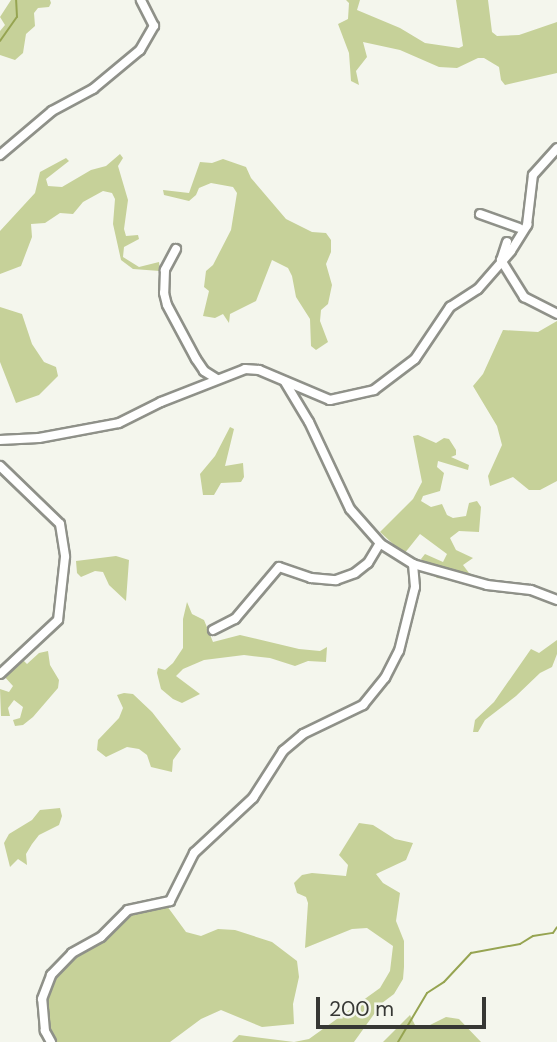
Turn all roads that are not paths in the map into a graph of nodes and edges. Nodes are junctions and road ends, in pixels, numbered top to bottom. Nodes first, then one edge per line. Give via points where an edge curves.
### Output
1 (141, 0) edge
2 (557, 148) edge
3 (0, 155) edge
4 (480, 214) dead end
5 (519, 228) dead end
6 (507, 242) dead end
7 (176, 249) dead end
8 (502, 263) junction
9 (557, 314) edge
10 (217, 379) junction
11 (285, 382) junction
12 (0, 440) edge
13 (0, 466) edge
14 (380, 543) junction
15 (413, 564) junction
16 (557, 600) edge
17 (213, 630) dead end
18 (0, 674) edge
19 (51, 1042) edge

1 - 3 street via 154,26 140,50 93,89 52,111
2 - 8 street via 535,169 527,225
4 - 5 street
6 - 8 street
7 - 10 street via 165,271 164,298 196,359
8 - 9 street via 524,297
8 - 11 street via 476,291 450,307 415,359 374,390 330,400
10 - 11 street via 254,369
10 - 12 street via 119,423 39,438
11 - 14 street via 351,509
13 - 18 street via 60,524 65,557 58,620
14 - 15 street
14 - 17 street via 368,563 336,580 311,578 279,567 235,619
15 - 16 street
15 - 19 street via 415,587 404,634 380,686 357,708 290,744 253,798 194,853 170,901 128,910 51,975 42,999 45,1031

